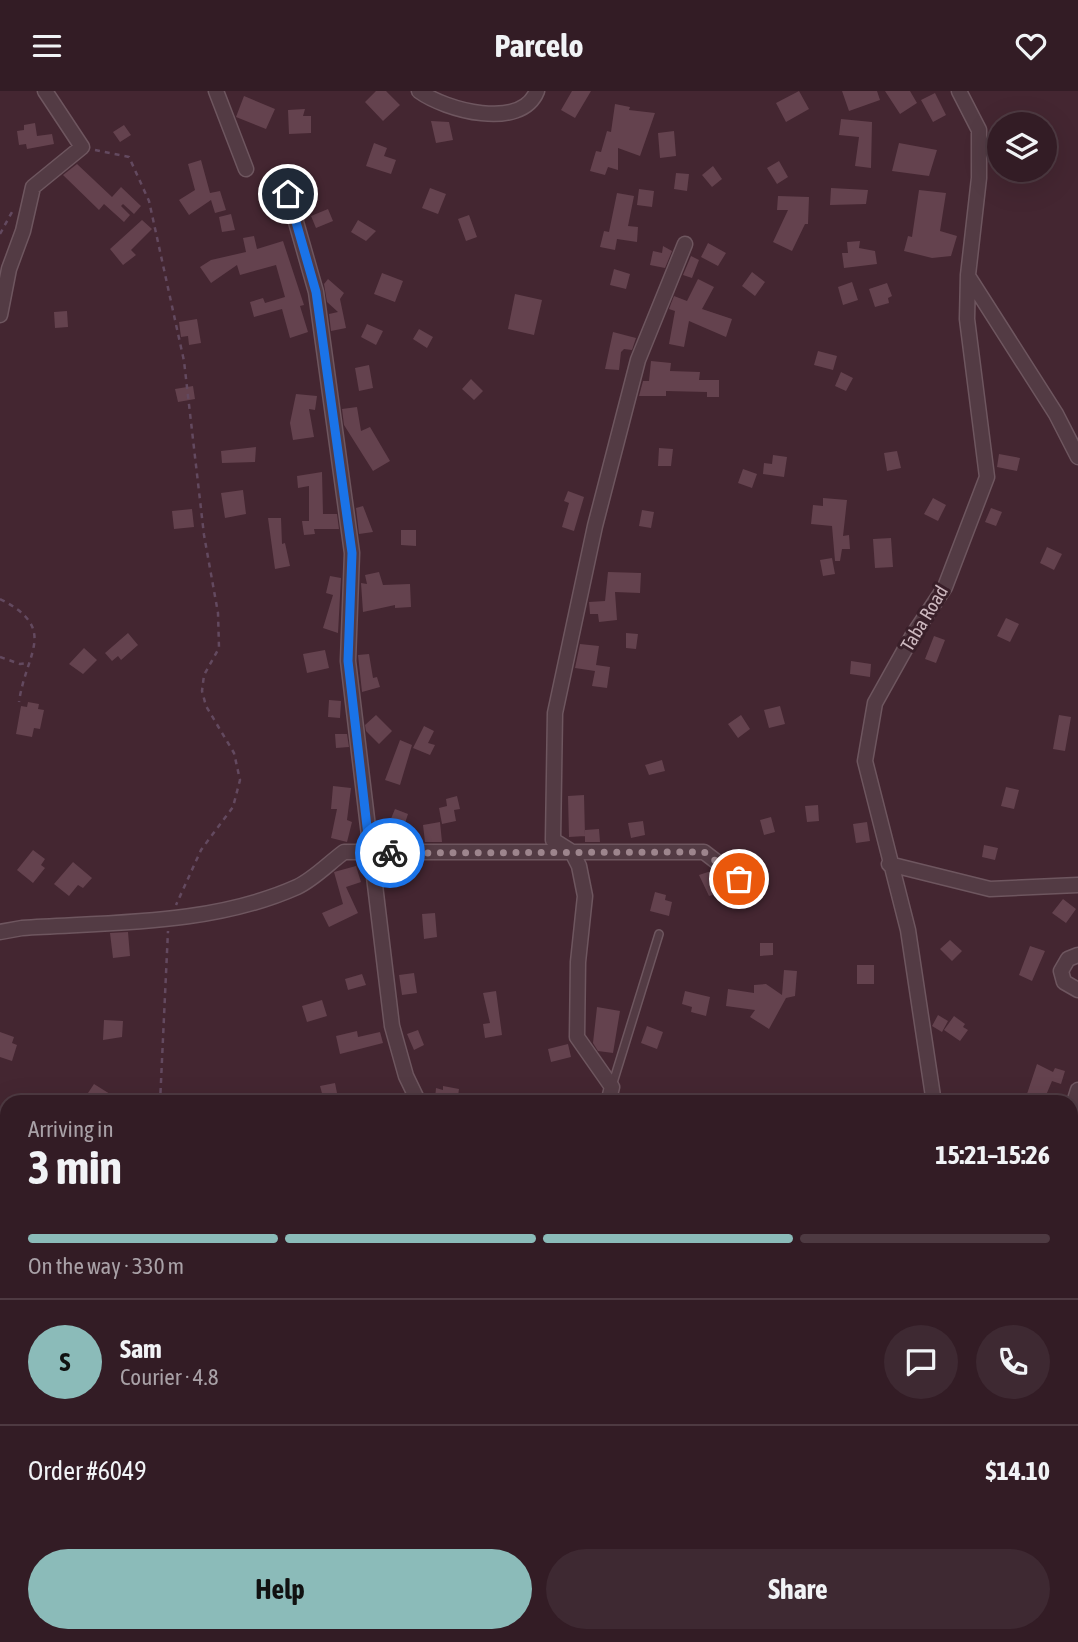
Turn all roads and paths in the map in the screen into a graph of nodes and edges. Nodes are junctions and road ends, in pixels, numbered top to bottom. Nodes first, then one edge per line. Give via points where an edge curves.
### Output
1 (45, 91) edge
2 (216, 91) edge
3 (419, 91) edge
4 (537, 91) edge
5 (959, 91) edge
6 (82, 147) junction
7 (246, 169) dead end
8 (288, 194) dead end
9 (685, 244) dead end
10 (968, 275) junction
11 (0, 315) edge
12 (1078, 457) edge
13 (0, 599) edge
14 (0, 657) edge
15 (28, 662) junction
16 (19, 702) dead end
17 (572, 852) junction
18 (370, 853) junction
19 (889, 864) junction
20 (739, 879) dead end
21 (1078, 885) edge
22 (171, 919) junction
23 (0, 932) edge
24 (659, 933) dead end
25 (1078, 955) edge
26 (1078, 990) edge
27 (612, 1087) junction
28 (160, 1095) edge
29 (415, 1095) edge
30 (610, 1095) edge
31 (933, 1095) edge

1 - 6 street
2 - 7 street
3 - 4 street via 436,103 496,115 518,111
5 - 10 street, Taba Road via 979,131 979,177
6 - 11 street via 33,187
6 - 22 path via 129,157 149,201 184,361 218,613 219,648 204,675 202,691 234,753 240,780 233,807 201,850
8 - 18 street via 316,292 352,553 348,661
9 - 17 street via 638,360 595,526 555,713 553,840
10 - 12 street
10 - 19 street, Taba Road via 967,319 986,477 945,587 875,703 865,761
13 - 15 path via 31,619 35,646
14 - 15 path
15 - 16 path
17 - 18 street
17 - 20 street via 704,852
17 - 27 street via 585,896 578,962 578,1037
18 - 22 street via 344,852 299,886 255,902
18 - 29 street via 391,1026
19 - 21 street via 990,889
19 - 31 street, Taba Road via 908,930
22 - 23 street
22 - 28 path
24 - 27 lane
25 - 26 street via 1061,971 1063,982
27 - 30 street

